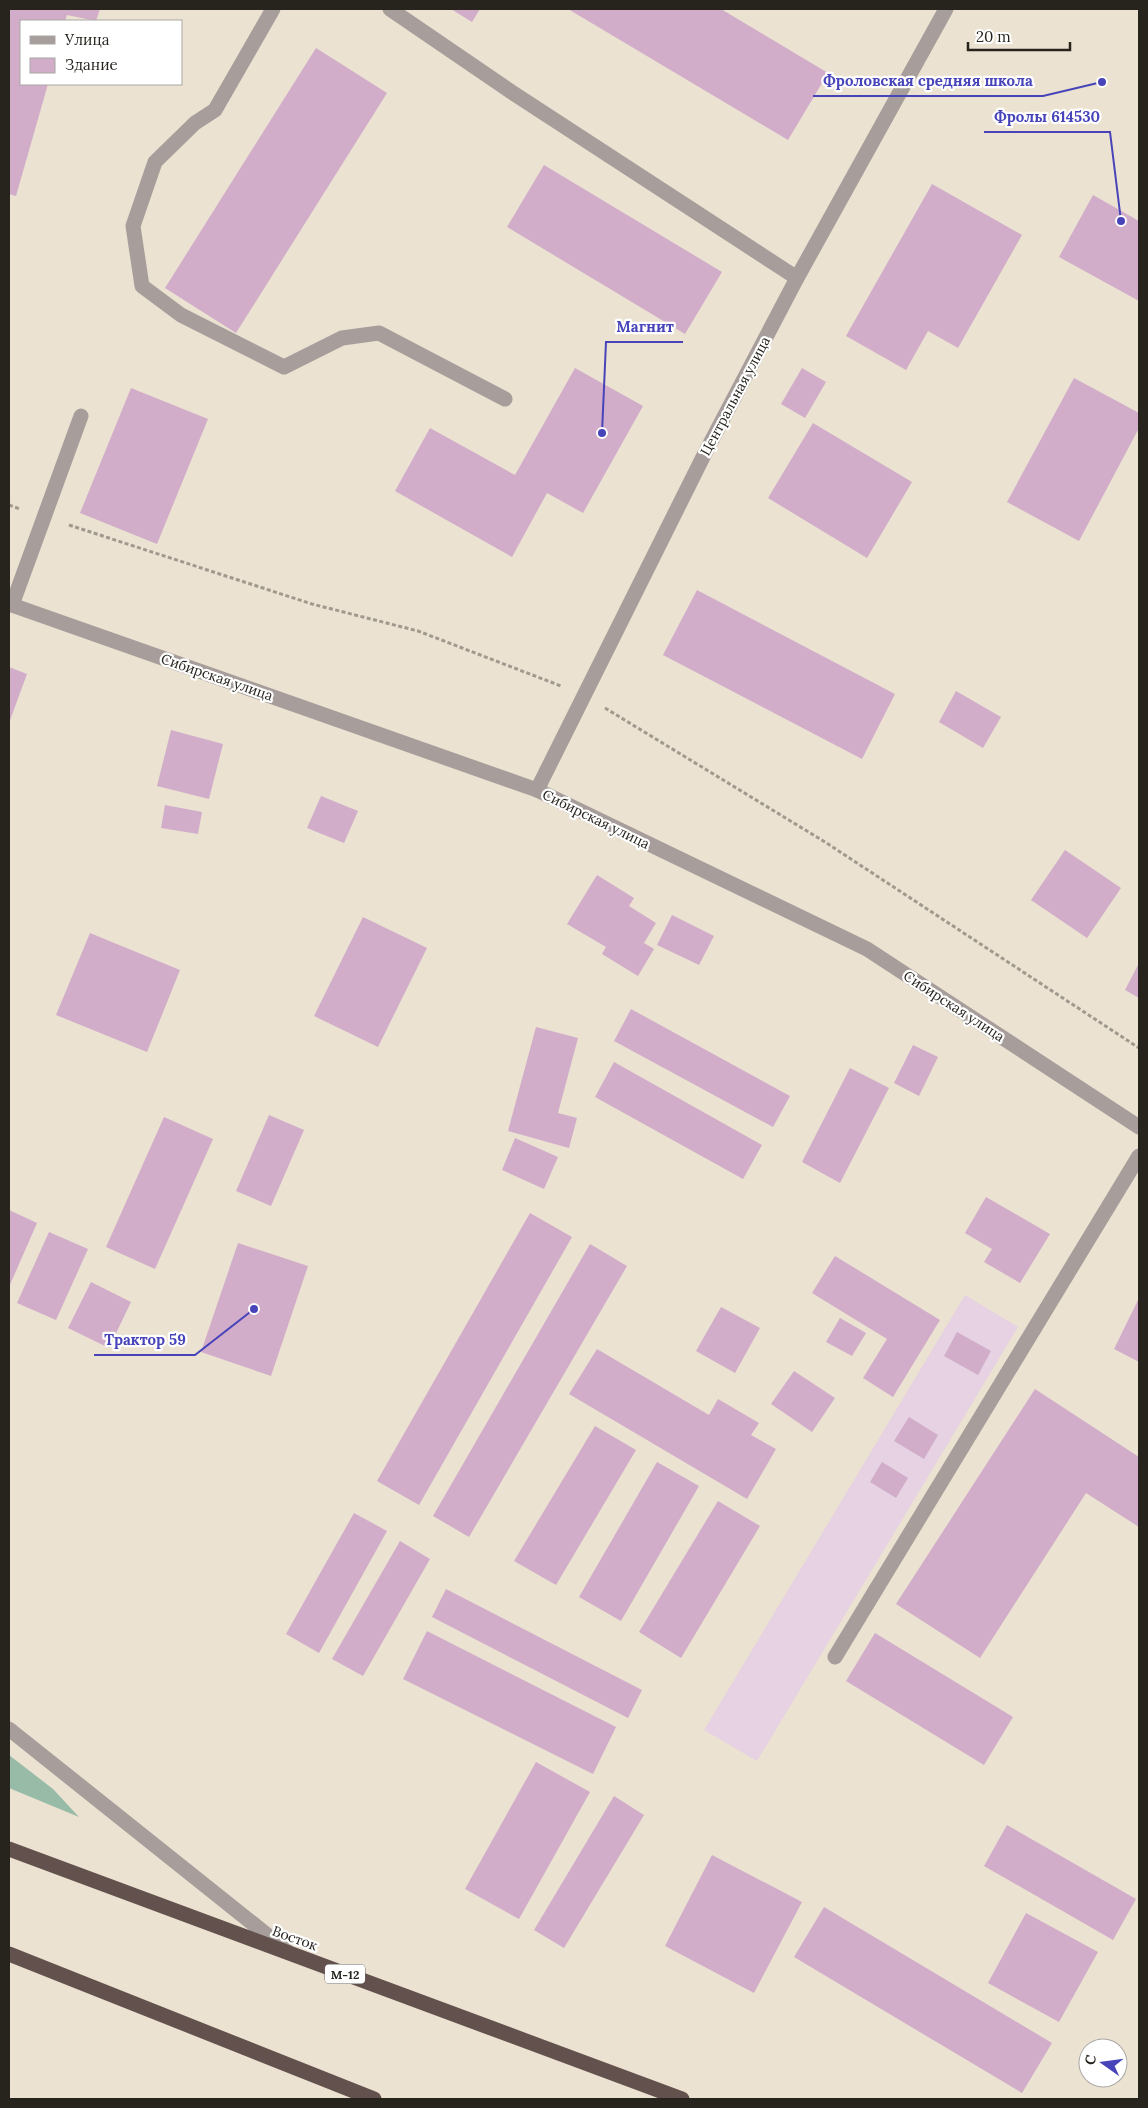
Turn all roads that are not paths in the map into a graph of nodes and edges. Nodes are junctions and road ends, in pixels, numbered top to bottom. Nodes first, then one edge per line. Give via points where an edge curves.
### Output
1 (273, 9) edge
2 (390, 9) edge
3 (946, 9) edge
4 (797, 278) junction
5 (505, 399) dead end
6 (82, 416) dead end
7 (11, 604) edge
8 (537, 790) junction
9 (1139, 1127) edge
10 (1139, 1156) edge
11 (835, 1657) dead end
12 (9, 1729) edge
13 (9, 1849) edge
14 (9, 1954) edge
15 (292, 1954) junction
16 (374, 2099) edge
17 (682, 2099) edge

1 - 5 street via 215,110 195,123 155,162 133,226 142,286 181,315 284,367 342,338 379,333
2 - 4 street
3 - 4 street, Центральная улица
4 - 8 street, Центральная улица via 704,455
6 - 7 street
7 - 8 street, Сибирская улица
8 - 9 street, Сибирская улица via 867,949
10 - 11 street
12 - 15 street
13 - 15 highway, Восток / М-12
14 - 16 highway
15 - 17 highway, Восток / М-12

